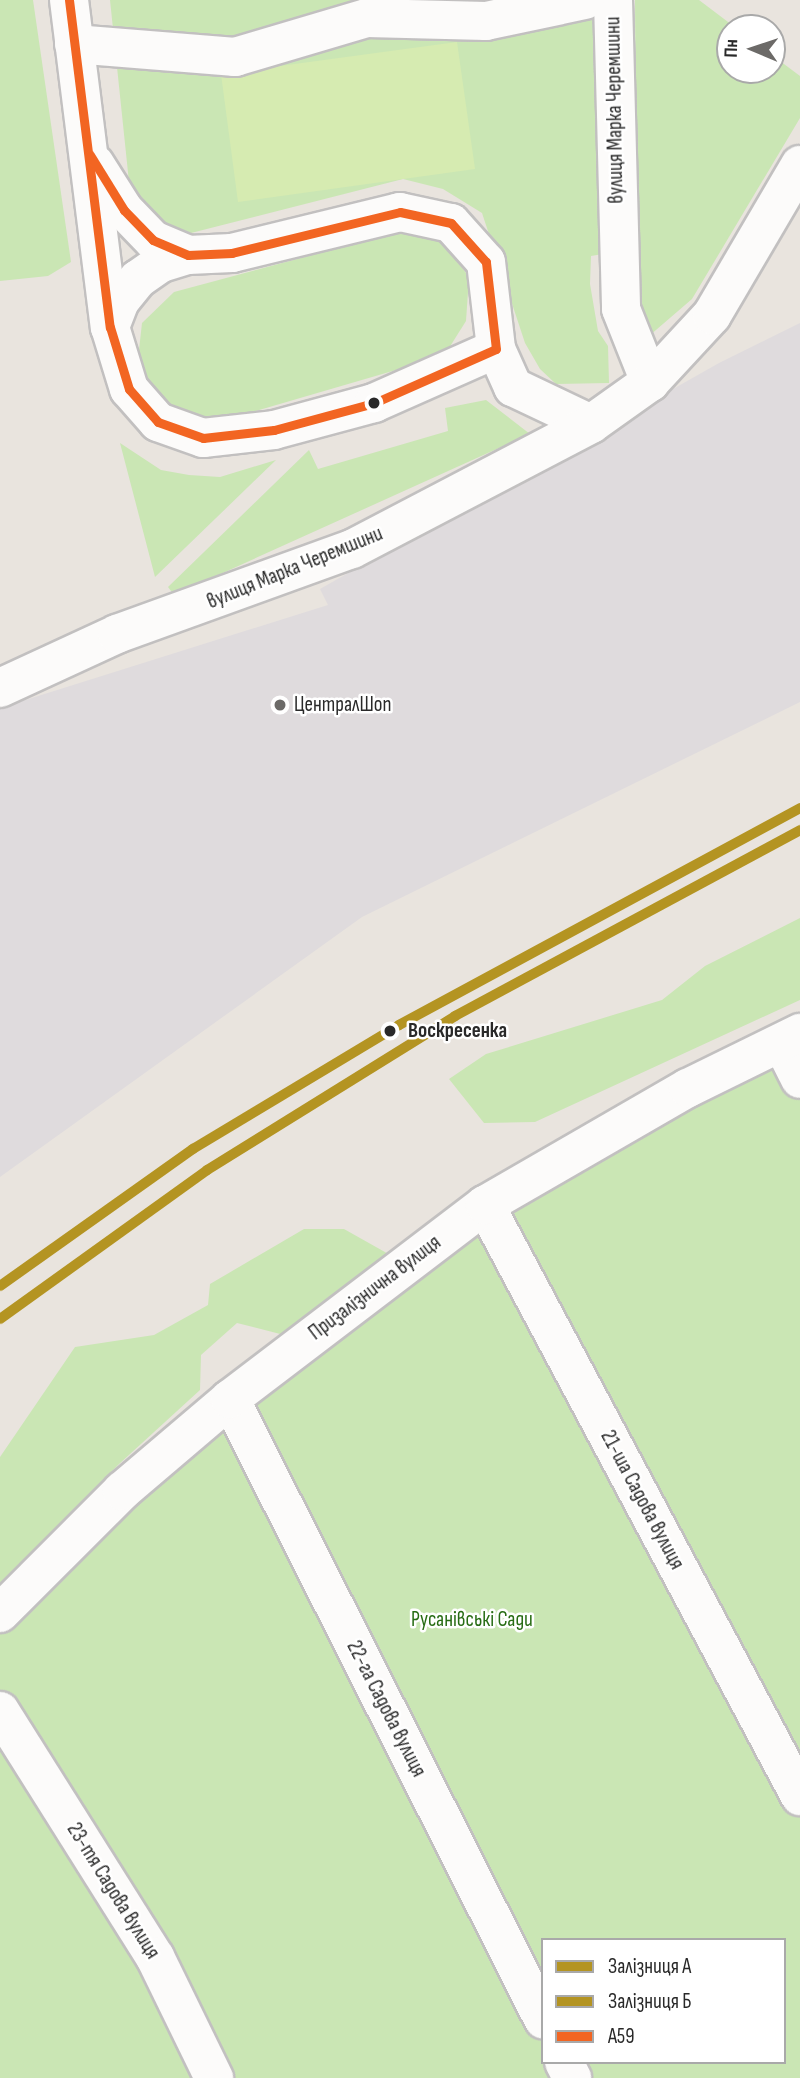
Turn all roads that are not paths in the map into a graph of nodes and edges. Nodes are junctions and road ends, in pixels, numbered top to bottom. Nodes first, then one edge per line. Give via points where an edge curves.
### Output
1 (69, 0) edge
2 (585, 0) edge
3 (612, 0) edge
4 (75, 44) junction
5 (90, 155) junction
6 (800, 165) edge
7 (188, 255) junction
8 (110, 327) junction
9 (496, 349) junction
10 (650, 382) junction
11 (590, 424) junction
12 (0, 688) edge
13 (791, 1038) edge
14 (800, 1079) edge
15 (485, 1205) junction
16 (230, 1399) junction
17 (0, 1613) edge
18 (0, 1710) edge
19 (800, 1796) edge
20 (541, 2015) edge
21 (214, 2078) edge

1 - 4 street
2 - 4 street via 486,22 367,18 234,57
3 - 10 street, вулиця Марка Черемшини via 621,309
4 - 5 street
5 - 7 street via 138,225 153,240
5 - 8 street
6 - 10 street, вулиця Марка Черемшини via 712,315
7 - 8 street via 161,263 138,279 120,301
7 - 9 street via 232,253 401,212 451,223 486,262
8 - 9 street via 129,389 158,422 203,438 274,430 374,403
9 - 11 street via 513,387
10 - 11 street, вулиця Марка Черемшини
11 - 12 street, вулиця Марка Черемшини via 352,549 117,635
13 - 14 street
13 - 15 street, Призалізнична вулиця via 688,1088
15 - 16 street, Призалізнична вулиця
15 - 19 street, 21-ша Садова вулиця
16 - 17 street, Призалізнична вулиця via 121,1491
16 - 20 street, 22-га Садова вулиця
18 - 21 street, 23-тя Садова вулиця via 155,1957

